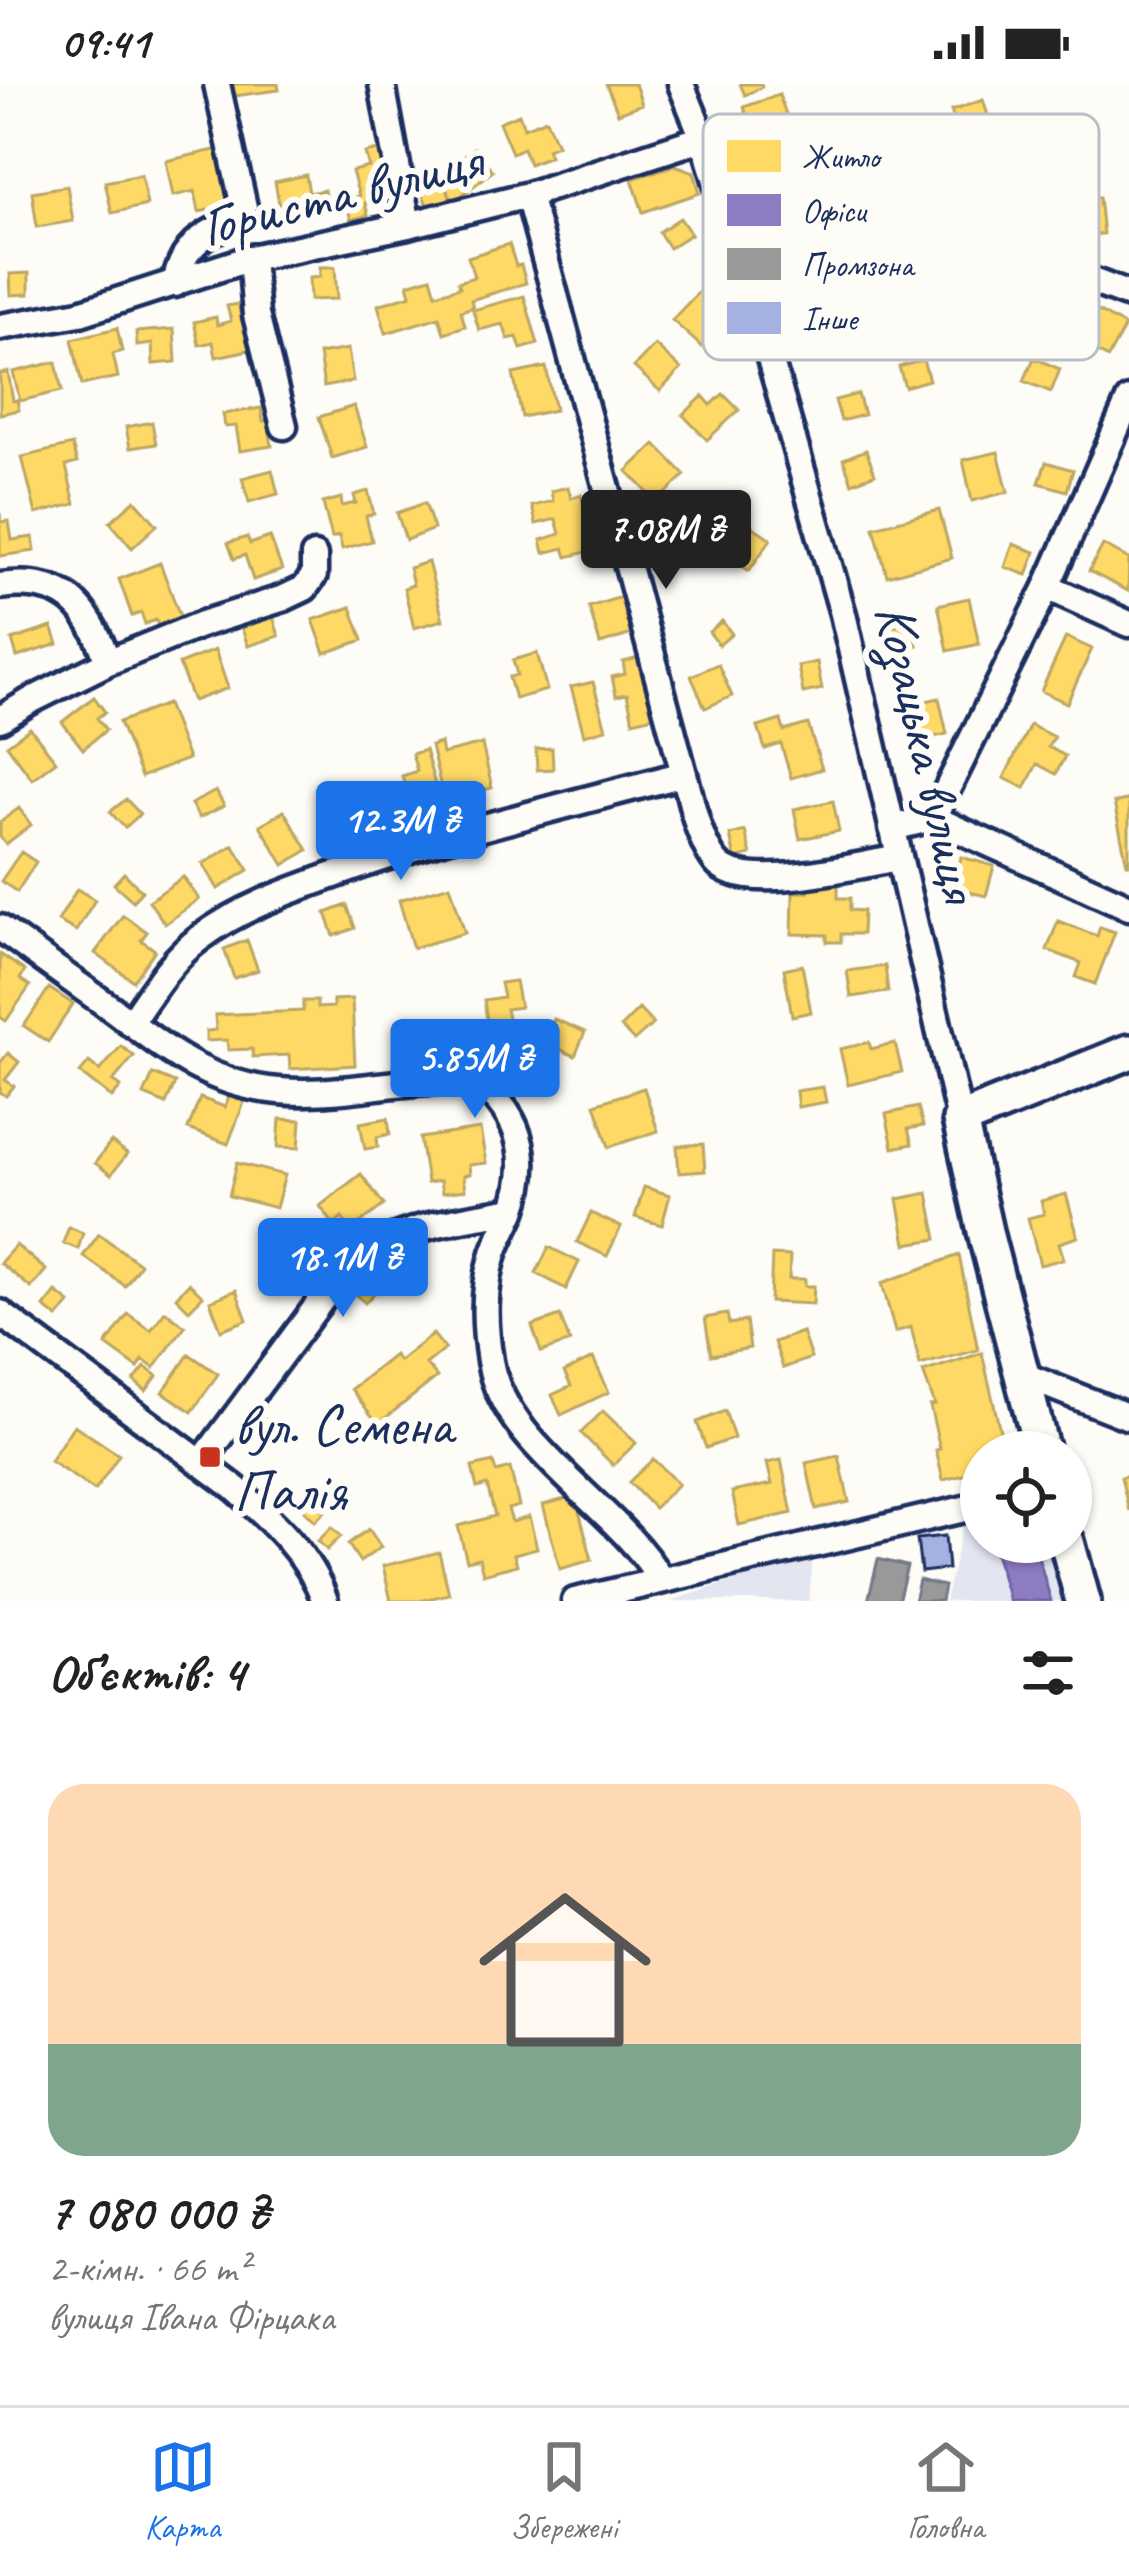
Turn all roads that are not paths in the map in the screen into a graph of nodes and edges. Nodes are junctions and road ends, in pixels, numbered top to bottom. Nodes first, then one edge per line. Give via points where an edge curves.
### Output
1 (217, 84) edge
2 (382, 84) edge
3 (681, 84) edge
4 (703, 138) joint
5 (528, 195) junction
6 (408, 224) junction
7 (251, 258) junction
8 (175, 284) junction
9 (1099, 284) edge
10 (1129, 295) edge
11 (0, 327) edge
12 (770, 360) edge
13 (1129, 400) edge
14 (284, 426) dead end
15 (314, 556) dead end
16 (0, 586) edge
17 (1047, 587) junction
18 (1129, 624) edge
19 (108, 662) junction
20 (0, 719) edge
21 (684, 774) junction
22 (933, 818) junction
23 (892, 828) junction
24 (898, 859) junction
25 (1129, 907) edge
26 (0, 928) edge
27 (130, 1023) junction
28 (1129, 1052) edge
29 (960, 1120) junction
30 (513, 1210) junction
31 (0, 1313) edge
32 (1020, 1374) junction
33 (1129, 1418) edge
34 (1036, 1431) edge
35 (201, 1463) junction
36 (960, 1510) edge
37 (1072, 1563) edge
38 (661, 1580) junction
39 (325, 1601) edge
40 (575, 1601) edge
41 (1083, 1601) edge

1 - 8 street via 242,217 189,248
2 - 6 street
3 - 4 street, Козацька вулиця
4 - 5 street, Гориста вулиця
5 - 6 street, Гориста вулиця
5 - 21 street
6 - 7 street, Гориста вулиця
7 - 8 street, Гориста вулиця
7 - 14 street via 256,315
8 - 11 street, Гориста вулиця via 80,314
9 - 10 street
12 - 23 street, Козацька вулиця via 843,614
13 - 17 street
15 - 19 street via 305,588
16 - 19 street via 66,593 98,633
17 - 18 street
17 - 22 street
19 - 20 street
21 - 24 street via 704,840 727,873 780,877
21 - 27 street via 404,850 232,916 166,971
22 - 23 street
22 - 25 street
23 - 24 street, Козацька вулиця
24 - 29 street, Козацька вулиця
26 - 27 street
27 - 30 street via 174,1056 257,1089 303,1094 472,1080 509,1116 523,1148
28 - 29 street
29 - 32 street, Козацька вулиця
30 - 35 street via 420,1227 358,1258
30 - 38 street via 484,1307 501,1396
31 - 35 street
32 - 33 street
32 - 34 street, Козацька вулиця
35 - 39 street via 295,1547
36 - 38 street
37 - 41 street
38 - 40 street

